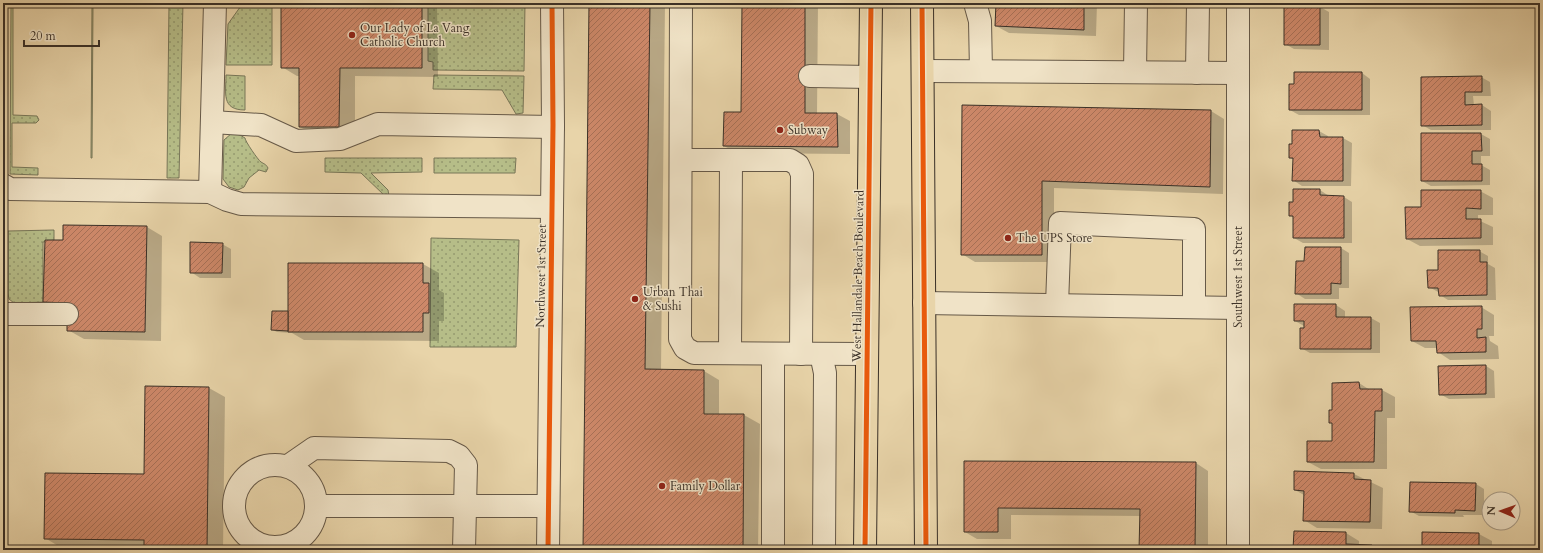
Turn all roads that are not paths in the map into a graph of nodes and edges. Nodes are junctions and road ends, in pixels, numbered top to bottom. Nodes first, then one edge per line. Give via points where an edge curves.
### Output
1 (215, 3) edge
2 (552, 3) edge
3 (681, 3) edge
4 (871, 3) edge
5 (922, 3) edge
6 (975, 3) edge
7 (1136, 3) edge
8 (1198, 3) edge
9 (1238, 3) edge
10 (923, 71) junction
11 (981, 72) junction
12 (1135, 72) junction
13 (1197, 73) junction
14 (1238, 73) junction
15 (810, 76) dead end
16 (870, 77) junction
17 (212, 122) junction
18 (553, 127) junction
19 (681, 160) junction
20 (731, 160) junction
21 (3, 185) edge
22 (210, 192) junction
23 (552, 207) junction
24 (924, 303) junction
25 (1057, 305) junction
26 (1194, 307) junction
27 (1238, 308) junction
28 (3, 314) edge
29 (67, 314) dead end
30 (730, 353) junction
31 (773, 354) junction
32 (811, 354) junction
33 (867, 354) junction
34 (288, 466) junction
35 (317, 506) junction
36 (466, 506) junction
37 (548, 506) junction
38 (291, 548) edge
39 (464, 550) edge
40 (548, 550) edge
41 (773, 550) edge
42 (824, 550) edge
43 (865, 550) edge
44 (926, 550) edge
45 (1238, 550) edge

1 - 17 street
2 - 18 street, Northwest 1st Street
3 - 19 street
4 - 16 main road, West Hallandale Beach Boulevard
5 - 10 main road
6 - 11 street via 980,21
7 - 12 street
8 - 13 street
9 - 14 street, Southwest 1st Street
10 - 11 street
10 - 24 main road
11 - 12 street
12 - 13 street
13 - 14 street
14 - 27 street, Southwest 1st Street
15 - 16 street
16 - 33 main road, West Hallandale Beach Boulevard
17 - 18 street via 261,125 296,140 340,139 378,124
17 - 22 street
18 - 23 street, Northwest 1st Street
19 - 20 street
19 - 30 street via 680,340 685,348 694,353
20 - 30 street
20 - 32 street via 790,160 798,165 802,174
21 - 22 street via 10,189
22 - 23 street via 241,204
23 - 37 street, Northwest 1st Street
24 - 25 street
24 - 44 main road
25 - 26 street
25 - 26 street via 1060,222 1194,229
26 - 27 street
27 - 45 street, Southwest 1st Street
28 - 29 street
30 - 31 street
31 - 32 street
31 - 41 street
32 - 33 street
32 - 42 street via 826,373
33 - 43 main road, West Hallandale Beach Boulevard
34 - 35 street via 309,482
34 - 36 street via 314,448 449,451 459,456 466,465
34 - 38 street via 275,464 251,472 236,492 234,505 235,518 241,530 250,539 262,545
35 - 36 street
35 - 38 street via 308,530
36 - 37 street
36 - 39 street
37 - 40 street, Northwest 1st Street

